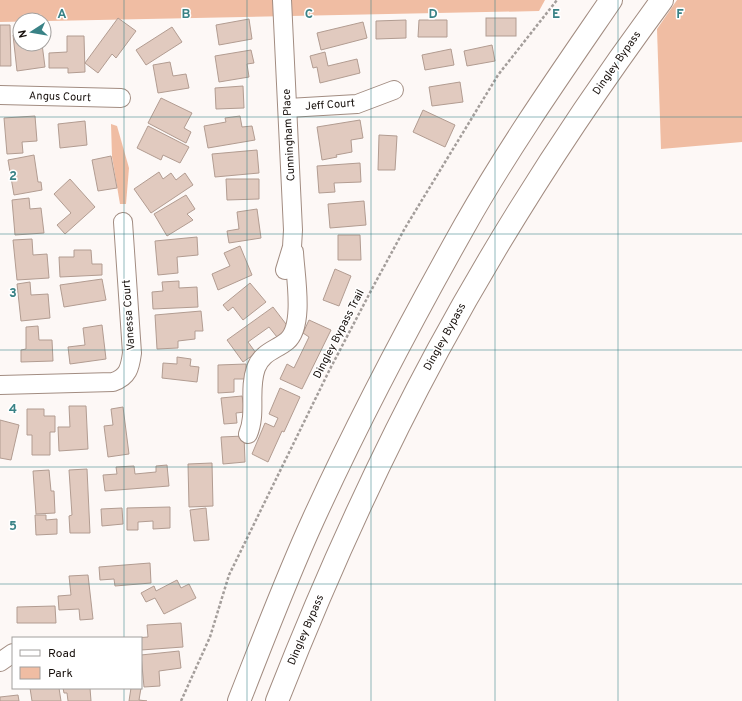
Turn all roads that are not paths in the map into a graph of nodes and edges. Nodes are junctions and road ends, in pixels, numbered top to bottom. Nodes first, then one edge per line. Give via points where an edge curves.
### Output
1 (282, 0) edge
2 (611, 0) edge
3 (662, 0) edge
4 (394, 90) dead end
5 (0, 95) edge
6 (121, 98) dead end
7 (288, 108) junction
8 (123, 222) dead end
9 (293, 237) junction
10 (285, 270) dead end
11 (0, 385) edge
12 (248, 434) dead end
13 (12, 654) edge
14 (0, 662) edge
15 (239, 701) edge
16 (277, 701) edge

1 - 7 street, Cunningham Place
2 - 15 highway via 496,174 396,353 314,519 273,612
3 - 16 highway, Dingley Bypass via 555,152 439,348 364,499
4 - 7 street, Jeff Court via 357,104
5 - 6 street, Angus Court
7 - 9 street, Cunningham Place
8 - 11 street, Vanessa Court via 132,353 128,372 123,378 113,382
9 - 10 street, Cunningham Place
9 - 12 street via 298,315 296,329 290,339 268,352 257,367 252,385 253,421
13 - 14 street

